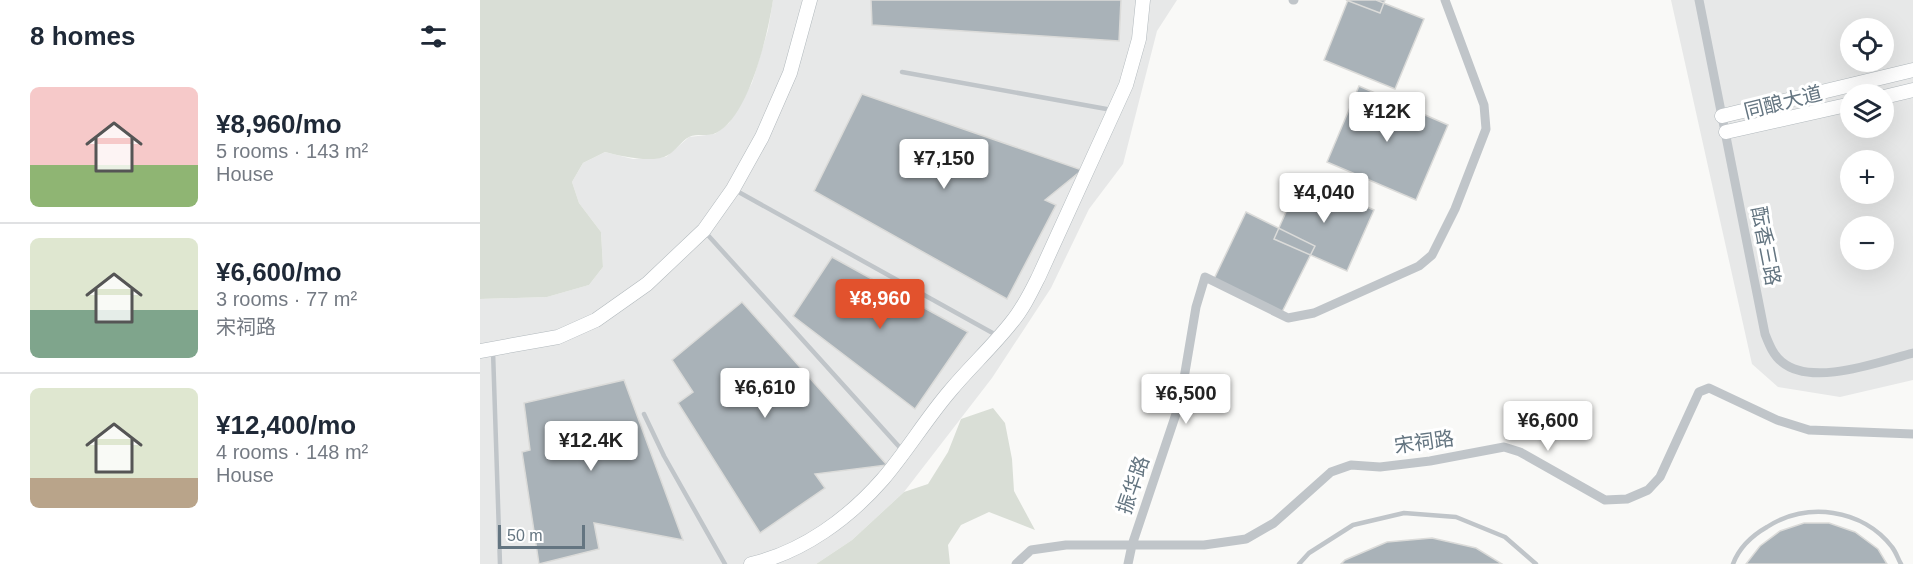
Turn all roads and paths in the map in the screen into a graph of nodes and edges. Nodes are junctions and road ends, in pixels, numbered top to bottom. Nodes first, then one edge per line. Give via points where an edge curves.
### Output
1 (810, 0) edge
2 (1143, 0) edge
3 (1445, 0) edge
4 (1699, 0) edge
5 (1913, 70) edge
6 (902, 72) dead end
7 (1913, 90) edge
8 (1894, 95) edge
9 (1840, 106) edge
10 (1115, 110) junction
11 (1722, 116) junction
12 (1726, 132) junction
13 (733, 189) junction
14 (704, 230) junction
15 (999, 336) junction
16 (487, 350) edge
17 (1913, 354) edge
18 (644, 414) dead end
19 (1913, 434) edge
20 (903, 451) junction
21 (1132, 545) junction
22 (500, 564) edge
23 (725, 564) edge
24 (751, 564) edge
25 (1016, 564) edge
26 (1128, 564) edge
27 (1299, 564) edge
28 (1536, 564) edge
29 (1732, 564) edge
30 (1901, 564) edge

1 - 13 street via 790,73 762,137
2 - 10 street via 1134,63
3 - 21 street, 振华路 via 1484,105 1486,129 1455,209 1432,255 1419,266 1314,313 1288,318 1205,277 1180,402
4 - 11 street, 酝香三路
5 - 11 street, 同酿大道
6 - 10 lane
7 - 8 street
9 - 12 street, 同酿大道
10 - 15 street via 1026,300
11 - 12 street, 酝香三路
12 - 17 street, 酝香三路 via 1765,334 1780,361 1792,369 1824,374
13 - 14 street
13 - 15 lane
14 - 16 street via 647,284 596,320 558,337
14 - 20 lane
15 - 20 street
16 - 22 lane
18 - 23 lane
19 - 21 street, 宋祠路 via 1809,430 1709,388 1695,398 1660,477 1648,490 1627,499 1605,501 1520,452 1504,447 1420,462 1352,465 1331,472 1274,523 1246,539 1204,545
20 - 24 street via 860,504 838,523 802,544
21 - 25 street via 1066,544 1031,550
21 - 26 street, 振华路
27 - 28 lane via 1309,553 1353,525 1404,513 1456,517 1505,537
29 - 30 lane via 1753,535 1779,518 1810,510 1841,513 1870,526 1892,548

